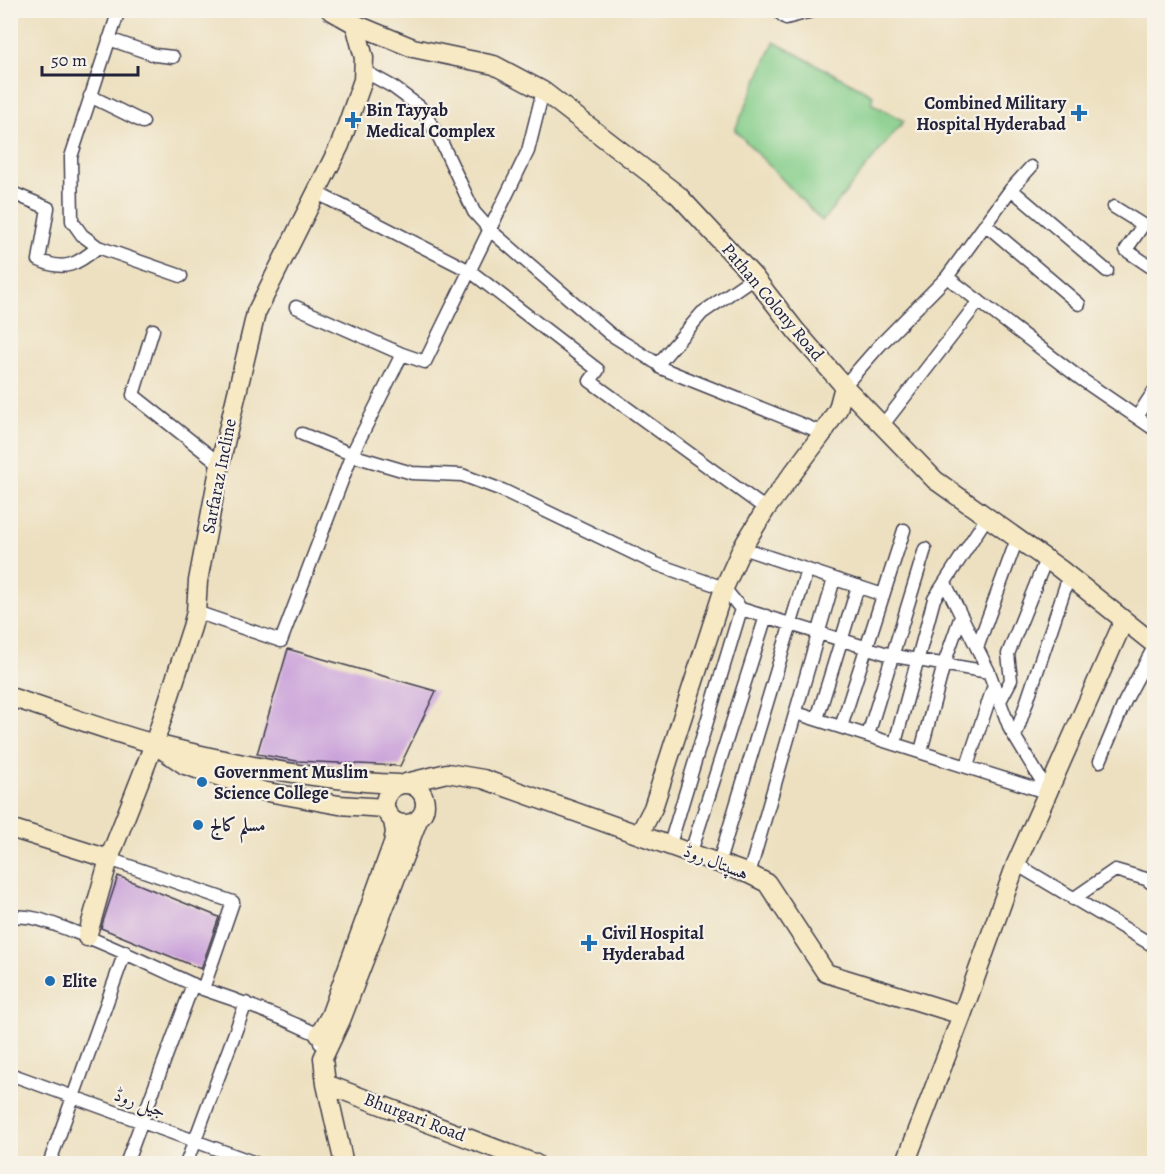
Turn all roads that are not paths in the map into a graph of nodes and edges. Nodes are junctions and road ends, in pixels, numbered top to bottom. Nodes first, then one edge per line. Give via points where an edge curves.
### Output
1 (118, 10) edge
2 (330, 10) edge
3 (776, 10) edge
4 (816, 10) edge
5 (355, 24) junction
6 (109, 39) junction
7 (173, 57) dead end
8 (364, 71) junction
9 (543, 91) junction
10 (90, 96) junction
11 (143, 122) dead end
12 (1031, 167) dead end
13 (1011, 189) junction
14 (10, 192) edge
15 (317, 193) junction
16 (1114, 207) dead end
17 (985, 224) junction
18 (490, 230) junction
19 (98, 247) junction
20 (1155, 269) edge
21 (1107, 271) dead end
22 (470, 272) junction
23 (181, 276) dead end
24 (754, 277) junction
25 (947, 277) junction
26 (979, 301) junction
27 (1079, 304) dead end
28 (296, 307) dead end
29 (153, 330) dead end
30 (402, 354) junction
31 (658, 364) junction
32 (844, 386) junction
33 (1155, 391) edge
34 (1137, 417) junction
35 (882, 426) junction
36 (1155, 429) edge
37 (302, 434) dead end
38 (823, 434) junction
39 (352, 454) junction
40 (220, 464) junction
41 (766, 509) junction
42 (987, 517) junction
43 (904, 530) dead end
44 (1017, 539) junction
45 (742, 548) junction
46 (925, 549) dead end
47 (1046, 559) junction
48 (807, 570) junction
49 (1069, 576) junction
50 (834, 579) junction
51 (945, 583) junction
52 (858, 586) junction
53 (724, 588) junction
54 (883, 595) junction
55 (741, 609) junction
56 (196, 612) junction
57 (766, 616) junction
58 (961, 616) junction
59 (1124, 620) junction
60 (790, 624) junction
61 (819, 633) junction
62 (842, 640) junction
63 (1155, 645) edge
64 (866, 647) junction
65 (977, 648) junction
66 (892, 655) junction
67 (918, 660) junction
68 (944, 664) junction
69 (989, 672) junction
70 (994, 685) junction
71 (10, 697) edge
72 (1000, 701) junction
73 (796, 713) junction
74 (817, 719) junction
75 (841, 727) junction
76 (868, 735) junction
77 (1015, 737) junction
78 (895, 743) junction
79 (154, 744) junction
80 (921, 751) junction
81 (1100, 761) dead end
82 (967, 766) junction
83 (462, 775) junction
84 (403, 784) junction
85 (1049, 793) junction
86 (425, 800) junction
87 (389, 815) junction
88 (418, 820) junction
89 (10, 828) edge
90 (640, 833) junction
91 (670, 844) junction
92 (691, 852) junction
93 (109, 859) junction
94 (718, 862) junction
95 (1016, 864) junction
96 (749, 874) junction
97 (1155, 885) edge
98 (1073, 899) junction
99 (10, 917) edge
100 (87, 937) junction
101 (1155, 946) edge
102 (125, 952) junction
103 (198, 987) junction
104 (246, 1003) junction
105 (962, 1015) junction
106 (318, 1035) junction
107 (323, 1058) junction
108 (10, 1074) edge
109 (326, 1083) junction
110 (73, 1098) junction
111 (141, 1122) junction
112 (194, 1141) junction
113 (226, 1158) edge
114 (255, 1163) edge
115 (49, 1164) edge
116 (126, 1164) edge
117 (186, 1164) edge
118 (344, 1164) edge
119 (536, 1164) edge
120 (905, 1164) edge

1 - 6 street
2 - 5 street, Pathan Colony Road
3 - 4 street via 786,18
5 - 8 street, Sarfaraz Incline
5 - 9 street, Pathan Colony Road via 413,48 494,65
6 - 7 street
6 - 10 street
8 - 15 street, Sarfaraz Incline via 340,145
8 - 18 street via 420,107 438,135 474,212
9 - 18 street via 528,151
9 - 24 street, Pathan Colony Road via 678,195
10 - 11 street
10 - 19 street via 71,157 72,220 82,236
12 - 13 street
13 - 17 street
13 - 21 street
14 - 19 street via 48,208 39,260 65,267 83,260
15 - 22 street
15 - 40 street, Sarfaraz Incline via 256,314
16 - 20 street via 1143,225 1126,250
17 - 25 street
17 - 27 street
18 - 22 street
18 - 31 street via 610,334
19 - 23 street
22 - 30 street via 426,362
22 - 41 street via 598,370 590,381
24 - 31 street via 702,313
24 - 32 street, Pathan Colony Road
25 - 26 street
25 - 32 street
26 - 34 street
26 - 35 street
28 - 30 street
29 - 40 street via 133,395
30 - 39 street
31 - 38 street
32 - 35 street, Pathan Colony Road
32 - 38 street via 838,409
33 - 34 street
34 - 36 street
35 - 42 street, Pathan Colony Road via 935,480
37 - 39 street
38 - 41 street
39 - 53 street via 412,472 462,475 502,490 656,564
39 - 56 street via 281,641
40 - 56 street, Sarfaraz Incline
41 - 45 street
42 - 44 street, Pathan Colony Road
42 - 51 street
43 - 54 street
44 - 47 street, Pathan Colony Road
44 - 65 street
45 - 48 street
45 - 53 street
46 - 66 street
47 - 49 street, Pathan Colony Road
47 - 72 street via 1008,654 1011,681
48 - 50 street
48 - 60 street
49 - 59 street, Pathan Colony Road
49 - 77 street
50 - 52 street
50 - 61 street
51 - 58 street
51 - 67 street via 934,599
52 - 54 street
52 - 62 street
53 - 55 street
53 - 90 street via 653,808
54 - 64 street
55 - 57 street
55 - 91 street
56 - 79 street, Sarfaraz Incline
57 - 60 street
57 - 92 street
58 - 65 street
58 - 68 street
59 - 63 street, Pathan Colony Road
59 - 85 street
60 - 61 street
60 - 94 street
61 - 62 street
61 - 73 street
62 - 64 street
62 - 74 street
63 - 81 street via 1125,701
64 - 66 street
64 - 75 street
65 - 69 street
66 - 67 street
66 - 76 street
67 - 68 street
67 - 78 street
68 - 69 street
68 - 80 street
69 - 70 street
70 - 72 street
70 - 82 street
71 - 79 street
72 - 77 street
73 - 74 street
73 - 96 street
74 - 75 street
75 - 76 street
76 - 78 street
77 - 85 street
78 - 80 street
79 - 84 street, ہسپتال روڈ via 279,770
79 - 87 street via 185,765 262,791
79 - 93 street, Sarfaraz Incline
80 - 82 street
82 - 85 street
83 - 84 street, ہسپتال روڈ via 447,773
83 - 86 street via 442,780
83 - 90 street, ہسپتال روڈ
84 - 86 street via 416,787
84 - 87 street via 386,796
85 - 95 street
86 - 88 street
87 - 88 street via 406,825
87 - 106 street via 395,832 393,843 330,1016
88 - 107 street
89 - 93 street
90 - 91 street, ہسپتال روڈ
91 - 92 street, ہسپتال روڈ
92 - 94 street, ہسپتال روڈ
93 - 100 street, Sarfaraz Incline
93 - 103 street via 233,903
94 - 96 street, ہسپتال روڈ
95 - 98 street
95 - 105 street
96 - 105 street, ہسپتال روڈ via 767,883 825,973
97 - 98 street via 1115,870
98 - 101 street
99 - 100 street via 31,916
100 - 102 street
102 - 103 street
102 - 110 street
103 - 104 street
103 - 111 street
104 - 106 street
104 - 112 street
105 - 120 street
106 - 107 street
107 - 109 street
108 - 110 street, جیل روڈ
109 - 118 street
109 - 119 street, Bhurgari Road
110 - 111 street, جیل روڈ
110 - 115 street
111 - 112 street, جیل روڈ
111 - 116 street
112 - 113 street, جیل روڈ
112 - 117 street
113 - 114 street, جیل روڈ

